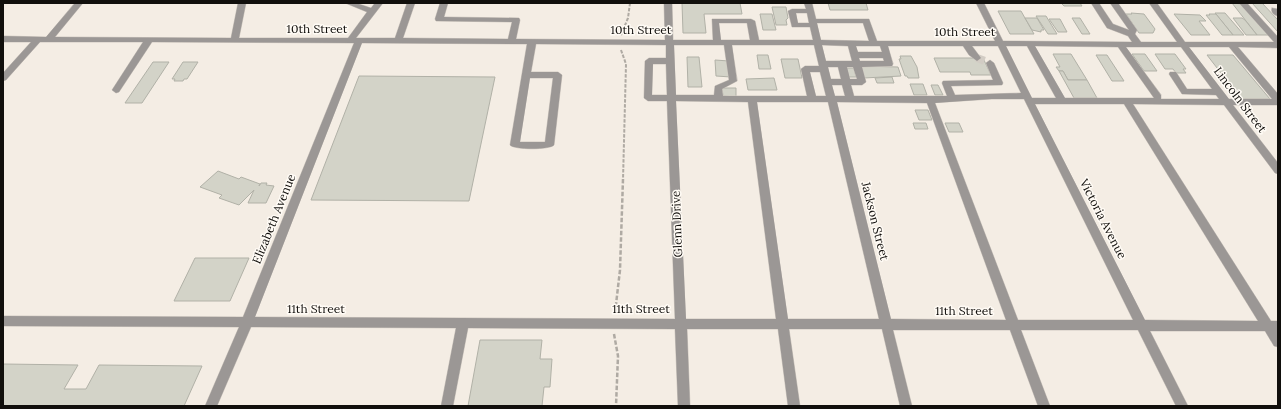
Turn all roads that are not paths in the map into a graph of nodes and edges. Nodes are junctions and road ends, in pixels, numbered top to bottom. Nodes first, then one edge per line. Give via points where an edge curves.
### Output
1 (79, 3) edge
2 (242, 3) edge
3 (349, 3) edge
4 (379, 3) edge
5 (411, 3) edge
6 (444, 3) edge
7 (668, 3) edge
8 (808, 3) edge
9 (980, 3) edge
10 (1095, 3) edge
11 (1114, 3) edge
12 (1153, 3) edge
13 (1243, 3) edge
14 (1278, 10) edge
15 (372, 11) junction
16 (810, 12) junction
17 (1278, 14) edge
18 (813, 23) junction
19 (1131, 34) junction
20 (3, 40) edge
21 (37, 40) junction
22 (48, 40) junction
23 (149, 40) junction
24 (235, 40) junction
25 (354, 41) junction
26 (398, 41) junction
27 (512, 41) junction
28 (532, 41) junction
29 (670, 42) junction
30 (717, 42) junction
31 (728, 42) junction
32 (755, 42) junction
33 (818, 43) junction
34 (851, 43) junction
35 (878, 43) junction
36 (966, 44) junction
37 (1000, 44) junction
38 (1030, 44) junction
39 (1120, 44) junction
40 (1138, 44) junction
41 (1278, 44) edge
42 (1183, 45) junction
43 (1232, 45) junction
44 (856, 60) junction
45 (671, 61) junction
46 (984, 61) junction
47 (842, 64) junction
48 (824, 66) junction
49 (1012, 66) junction
50 (1173, 74) dead end
51 (527, 75) junction
52 (3, 78) edge
53 (828, 82) junction
54 (846, 82) junction
55 (116, 90) dead end
56 (1218, 92) junction
57 (1158, 97) dead end
58 (672, 98) junction
59 (952, 98) junction
60 (1028, 98) junction
61 (719, 99) junction
62 (752, 99) junction
63 (812, 100) junction
64 (832, 100) junction
65 (850, 100) junction
66 (930, 100) junction
67 (1062, 101) junction
68 (1278, 101) edge
69 (1127, 102) junction
70 (1226, 102) junction
71 (1278, 170) edge
72 (3, 321) edge
73 (247, 322) junction
74 (463, 322) junction
75 (681, 322) junction
76 (783, 323) junction
77 (886, 324) junction
78 (1014, 324) junction
79 (1142, 325) junction
80 (1273, 326) edge
81 (1278, 342) edge
82 (211, 406) edge
83 (447, 406) edge
84 (684, 406) edge
85 (794, 406) edge
86 (906, 406) edge
87 (1044, 406) edge
88 (1182, 406) edge

1 - 22 street
2 - 24 street
3 - 15 street
4 - 15 street, Elizabeth Avenue
5 - 26 street
6 - 27 street via 439,19 516,20
7 - 29 street, Glenn Drive
8 - 16 street, Jackson Street
9 - 37 street, Victoria Avenue
10 - 19 street via 1110,26
11 - 19 street via 1133,30
12 - 42 street, Lincoln Street
13 - 41 street
14 - 17 street via 1275,10
15 - 25 street, Elizabeth Avenue
16 - 18 street, Jackson Street
16 - 18 street via 792,12 795,25
18 - 33 street, Jackson Street
18 - 35 street via 866,21
19 - 40 street
20 - 21 street, 10th Street
21 - 22 street, 10th Street
21 - 52 street
22 - 23 street, 10th Street
23 - 24 street, 10th Street
23 - 55 street
24 - 25 street, 10th Street
25 - 26 street, 10th Street
25 - 73 street, Elizabeth Avenue
26 - 27 street, 10th Street
27 - 28 street, 10th Street
28 - 29 street, 10th Street
28 - 51 street
29 - 30 street, 10th Street
29 - 45 street, Glenn Drive
30 - 31 street, 10th Street
30 - 32 street via 714,21 751,21
31 - 32 street, 10th Street
31 - 61 street via 733,81 718,88
32 - 33 street, 10th Street
33 - 34 street, 10th Street
33 - 48 street, Jackson Street
34 - 35 street, 10th Street
34 - 44 street
35 - 36 street, 10th Street
35 - 44 street via 889,64
36 - 37 street, 10th Street
36 - 46 street via 972,53
37 - 38 street, 10th Street
37 - 49 street, Victoria Avenue
38 - 39 street, 10th Street
38 - 67 street
39 - 40 street, 10th Street
39 - 57 street
40 - 42 street, 10th Street
41 - 43 street, 10th Street
42 - 43 street, 10th Street
42 - 56 street, Lincoln Street
43 - 68 street
44 - 47 street
44 - 54 street via 862,82
45 - 58 street, Glenn Drive
45 - 58 street via 649,61 648,98
46 - 49 street
46 - 59 street via 998,83 946,83
47 - 48 street
47 - 54 street
48 - 53 street, Jackson Street
48 - 63 street via 805,69
49 - 60 street, Victoria Avenue
50 - 56 street via 1185,92
51 - 51 street via 515,144 549,145 558,75
53 - 54 street
53 - 64 street, Jackson Street
54 - 65 street
56 - 70 street, Lincoln Street
58 - 61 street
58 - 75 street, Glenn Drive
59 - 60 street
59 - 66 street
60 - 67 street
60 - 79 street, Victoria Avenue
61 - 62 street
62 - 63 street
62 - 76 street
63 - 64 street
64 - 65 street
64 - 77 street, Jackson Street
65 - 66 street
66 - 78 street
67 - 69 street
68 - 70 street
69 - 70 street
69 - 80 street
70 - 71 street, Lincoln Street
72 - 73 street, 11th Street
73 - 74 street, 11th Street
73 - 82 street, Elizabeth Avenue
74 - 75 street, 11th Street
74 - 83 street
75 - 76 street, 11th Street
75 - 84 street, Glenn Drive
76 - 77 street, 11th Street
76 - 85 street
77 - 78 street, 11th Street
77 - 86 street, Jackson Street
78 - 79 street, 11th Street
78 - 87 street
79 - 80 street, 11th Street
79 - 88 street, Victoria Avenue
80 - 81 street

